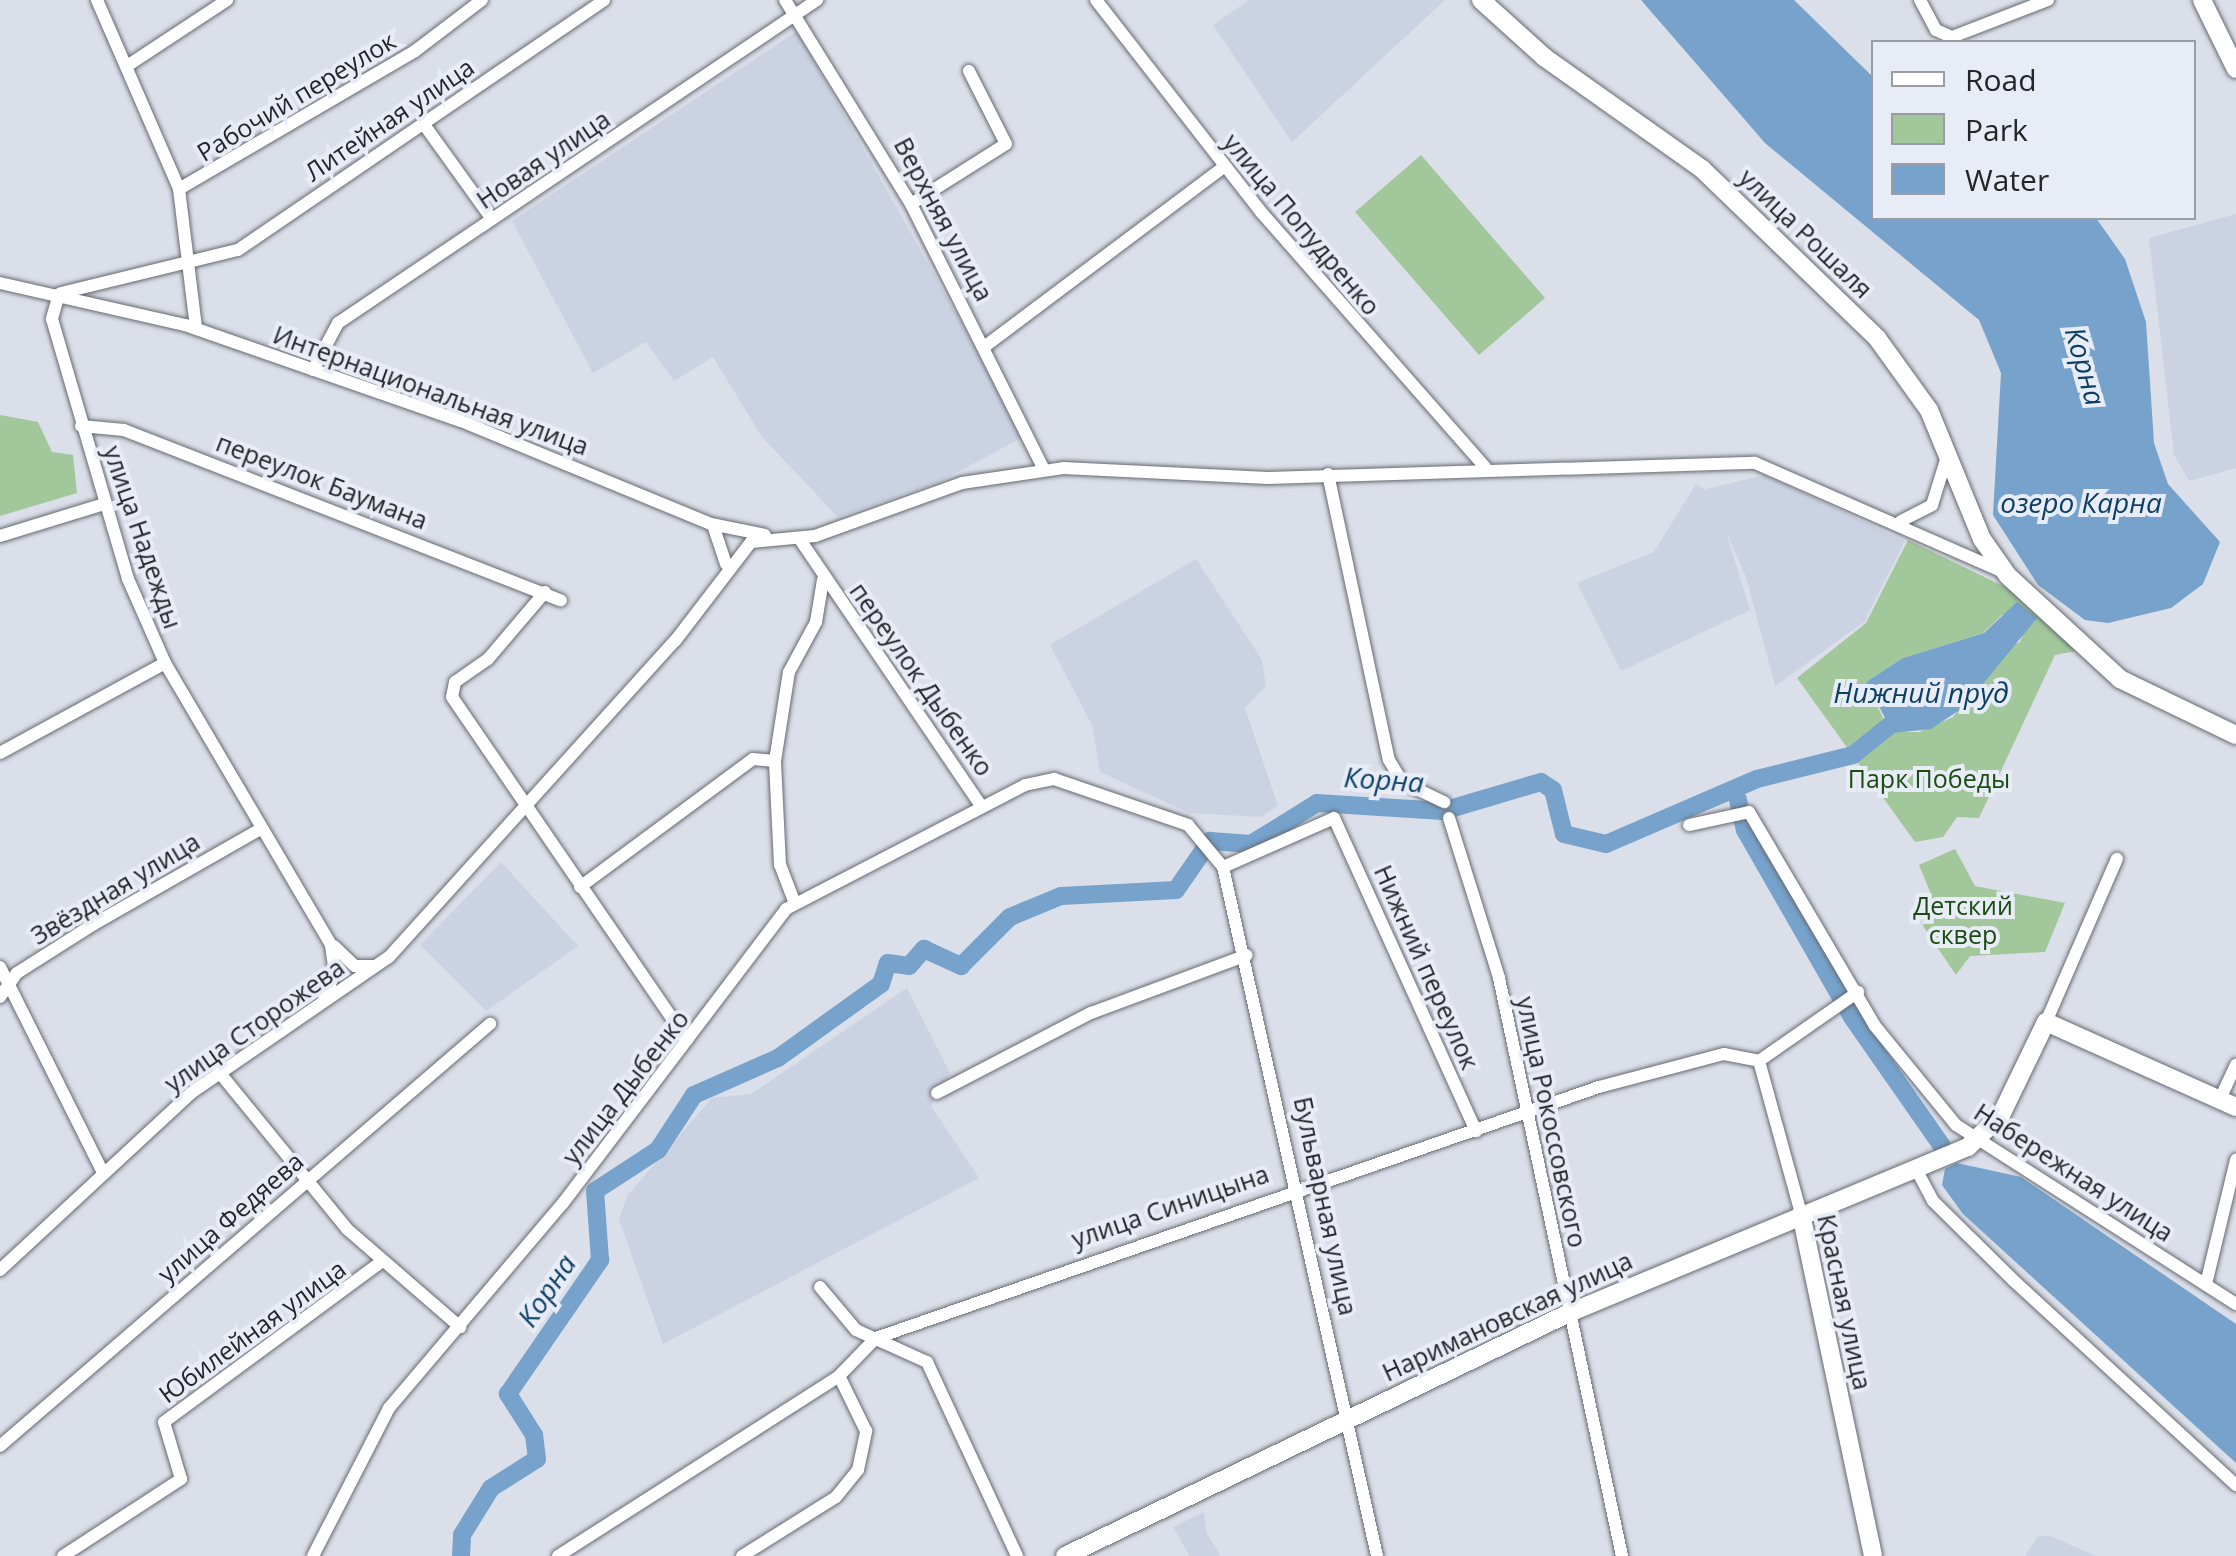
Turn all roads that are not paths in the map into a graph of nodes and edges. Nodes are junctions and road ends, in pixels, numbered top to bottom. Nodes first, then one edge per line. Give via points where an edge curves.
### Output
1 (97, 0) edge
2 (227, 0) edge
3 (482, 0) edge
4 (604, 0) edge
5 (786, 0) edge
6 (817, 0) edge
7 (1096, 0) edge
8 (1481, 0) edge
9 (1920, 0) edge
10 (2048, 0) edge
11 (2202, 0) edge
12 (795, 15) junction
13 (1945, 40) edge
14 (128, 66) junction
15 (2236, 69) edge
16 (969, 71) dead end
17 (423, 123) junction
18 (1224, 167) junction
19 (179, 189) junction
20 (910, 204) junction
21 (492, 219) junction
22 (193, 257) junction
23 (123, 280) junction
24 (0, 283) edge
25 (59, 294) junction
26 (123, 311) junction
27 (196, 328) junction
28 (984, 347) junction
29 (313, 370) junction
30 (81, 426) junction
31 (1449, 431) junction
32 (1946, 450) junction
33 (1436, 467) junction
34 (1485, 467) junction
35 (1044, 470) junction
36 (1328, 474) junction
37 (104, 504) junction
38 (1899, 522) junction
39 (711, 524) junction
40 (0, 536) edge
41 (783, 538) junction
42 (799, 538) junction
43 (741, 548) joint
44 (726, 564) junction
45 (823, 580) junction
46 (2013, 580) junction
47 (545, 592) junction
48 (561, 600) dead end
49 (165, 663) junction
50 (2236, 736) edge
51 (0, 752) edge
52 (775, 761) junction
53 (1444, 802) dead end
54 (982, 806) junction
55 (525, 808) junction
56 (1450, 818) dead end
57 (1689, 825) dead end
58 (262, 828) junction
59 (1200, 835) joint
60 (2117, 859) dead end
61 (1222, 868) junction
62 (580, 887) junction
63 (794, 901) junction
64 (327, 936) junction
65 (1247, 955) junction
66 (380, 965) junction
67 (0, 967) edge
68 (4, 992) edge
69 (1848, 999) junction
70 (316, 1008) junction
71 (2046, 1022) junction
72 (490, 1024) dead end
73 (687, 1040) junction
74 (1759, 1061) junction
75 (2236, 1064) edge
76 (219, 1072) junction
77 (937, 1093) dead end
78 (2228, 1103) edge
79 (1528, 1113) junction
80 (1476, 1130) junction
81 (1978, 1140) junction
82 (2236, 1160) edge
83 (1916, 1169) junction
84 (102, 1171) junction
85 (305, 1182) junction
86 (1300, 1186) junction
87 (1801, 1214) junction
88 (382, 1261) junction
89 (0, 1270) edge
90 (2206, 1284) junction
91 (820, 1287) dead end
92 (2236, 1304) edge
93 (1569, 1313) junction
94 (930, 1317) junction
95 (460, 1328) junction
96 (876, 1338) junction
97 (927, 1362) junction
98 (839, 1376) junction
99 (1349, 1417) junction
100 (0, 1446) edge
101 (2236, 1485) edge
102 (63, 1556) edge
103 (313, 1556) edge
104 (558, 1556) edge
105 (742, 1556) edge
106 (1016, 1556) edge
107 (1065, 1556) edge
108 (1376, 1556) edge
109 (1622, 1556) edge
110 (1873, 1556) edge

1 - 14 street
2 - 14 street
3 - 19 street, Рабочий переулок via 415,50
4 - 17 street, Литейная улица
5 - 12 street, Верхняя улица
6 - 12 street, Новая улица
7 - 18 street, улица Попудренко
8 - 32 main road, улица Рошаля via 1544,57 1702,169 1838,297 1910,378
9 - 13 street
10 - 13 street
11 - 15 main road
12 - 20 street, Верхняя улица
12 - 21 street, Новая улица
14 - 19 street
16 - 20 street via 1006,144
17 - 21 street
17 - 22 street, Литейная улица via 238,250
18 - 28 street
18 - 31 street, улица Попудренко
19 - 22 street
20 - 28 street, Верхняя улица
21 - 29 street, Новая улица via 332,328
22 - 23 street, Интернациональная улица
22 - 27 street
23 - 25 street, Интернациональная улица
23 - 26 street via 110,294
24 - 25 street, Интернациональная улица
25 - 26 street, Интернациональная улица
25 - 30 street, улица Надежды via 52,319
26 - 27 street, Интернациональная улица
27 - 29 street, Интернациональная улица
28 - 35 street, Верхняя улица
29 - 39 street, Интернациональная улица
30 - 37 street, улица Надежды
30 - 47 street, переулок Баумана via 124,430
31 - 33 street via 1454,454
31 - 34 street, улица Попудренко
32 - 38 street via 1938,496
32 - 46 main road, улица Рошаля via 1982,539
33 - 34 street, Интернациональная улица
33 - 36 street, Интернациональная улица
34 - 38 street, Интернациональная улица via 1770,464
35 - 36 street, Интернациональная улица
35 - 42 street, Интернациональная улица via 940,488
36 - 53 street via 1390,760 1402,782
37 - 40 street
37 - 49 street, улица Надежды
38 - 46 street, Интернациональная улица
39 - 41 street, Интернациональная улица
39 - 44 street
41 - 42 street, Интернациональная улица
41 - 43 street, Интернациональная улица
42 - 45 street, переулок Дыбенко
43 - 44 street, улица Сторожева
44 - 55 street, улица Сторожева via 688,626
45 - 52 street, переулок Дыбенко via 816,622 789,672
45 - 54 street, переулок Дыбенко
46 - 50 main road, улица Рошаля via 2120,679
47 - 48 street, переулок Баумана
47 - 55 street via 451,689
49 - 51 street
49 - 58 street, улица Надежды
52 - 62 street via 753,759
52 - 63 street, переулок Дыбенко via 780,865
54 - 59 street, улица Дыбенко via 1039,780 1080,784
54 - 63 street, улица Дыбенко
55 - 62 street
55 - 66 street, улица Сторожева
56 - 79 street, улица Рокоссовского via 1499,978
57 - 69 street, Набережная улица via 1739,812
58 - 64 street, улица Надежды
58 - 68 street, Звёздная улица via 94,924
59 - 61 street, Бульварная улица
60 - 71 street
61 - 65 street, Бульварная улица
61 - 80 street, Нижний переулок via 1324,818 1337,822
62 - 73 street
63 - 73 street, улица Дыбенко
64 - 66 street, улица Надежды via 350,964
64 - 70 street, улица Надежды via 336,972
65 - 77 street via 1091,1013
65 - 86 street, Бульварная улица
66 - 70 street, улица Сторожева
67 - 68 street
68 - 84 street
69 - 74 street
69 - 81 street, Набережная улица via 1940,1107
70 - 76 street, улица Сторожева
71 - 78 main road
71 - 81 main road
72 - 85 street, улица Федяева
73 - 95 street, улица Дыбенко
74 - 79 street, улица Синицына via 1733,1053 1676,1064
74 - 87 street, Красная улица
75 - 78 street
76 - 84 street, улица Сторожева
76 - 85 street
79 - 80 street, улица Синицына
79 - 93 street, улица Рокоссовского
80 - 86 street, улица Синицына
81 - 83 main road, Наримановская улица
81 - 90 street, Набережная улица
82 - 90 street
83 - 87 main road, Наримановская улица
83 - 101 street via 1933,1201
84 - 89 street, улица Сторожева
85 - 88 street
85 - 100 street, улица Федяева
86 - 94 street, улица Синицына
86 - 99 street, Бульварная улица
87 - 93 main road, Наримановская улица
87 - 110 main road, Красная улица
88 - 95 street
88 - 102 street, Юбилейная улица via 164,1422 181,1478
90 - 92 street, Набережная улица
91 - 96 street via 850,1326
93 - 99 main road, Наримановская улица
93 - 109 street, улица Рокоссовского
94 - 96 street, улица Синицына
94 - 97 street via 919,1334
95 - 103 street, улица Дыбенко via 381,1419 343,1512
96 - 97 street
96 - 98 street, улица Синицына
97 - 106 street
98 - 104 street, улица Синицына
98 - 105 street via 866,1431 858,1470 836,1497
99 - 107 main road, Наримановская улица
99 - 108 street, Бульварная улица

